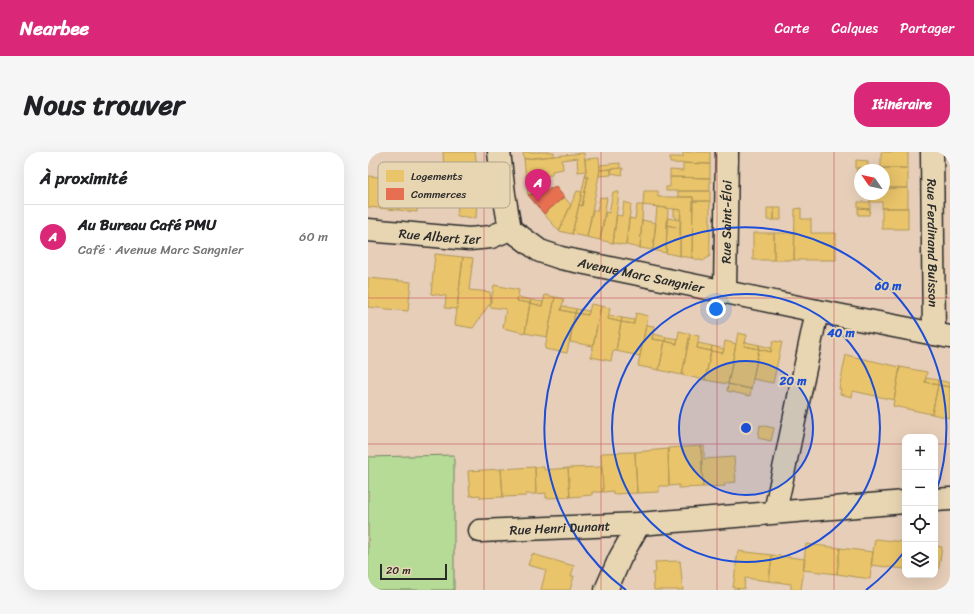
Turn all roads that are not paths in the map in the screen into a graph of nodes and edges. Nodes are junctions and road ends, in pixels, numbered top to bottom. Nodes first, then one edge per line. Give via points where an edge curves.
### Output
1 (499, 152) edge
2 (727, 152) edge
3 (932, 152) edge
4 (500, 162) edge
5 (506, 208) edge
6 (510, 229) junction
7 (368, 230) edge
8 (725, 292) junction
9 (817, 311) junction
10 (942, 336) edge
11 (950, 499) edge
12 (938, 500) edge
13 (902, 502) edge
14 (775, 512) junction
15 (639, 524) junction
16 (480, 531) dead end
17 (606, 590) edge

1 - 4 street
2 - 8 street, Rue Saint-Éloi
3 - 10 street, Rue Ferdinand Buisson
5 - 6 street
6 - 7 street, Rue Albert Ier via 479,239
6 - 8 street, Avenue Marc Sangnier via 540,251 560,258
8 - 9 street, Avenue Marc Sangnier
9 - 10 street, Avenue Marc Sangnier
9 - 14 street
11 - 12 street
13 - 14 street, Rue Henri Dunant
14 - 15 street, Rue Henri Dunant
15 - 16 street, Rue Henri Dunant
15 - 17 street

